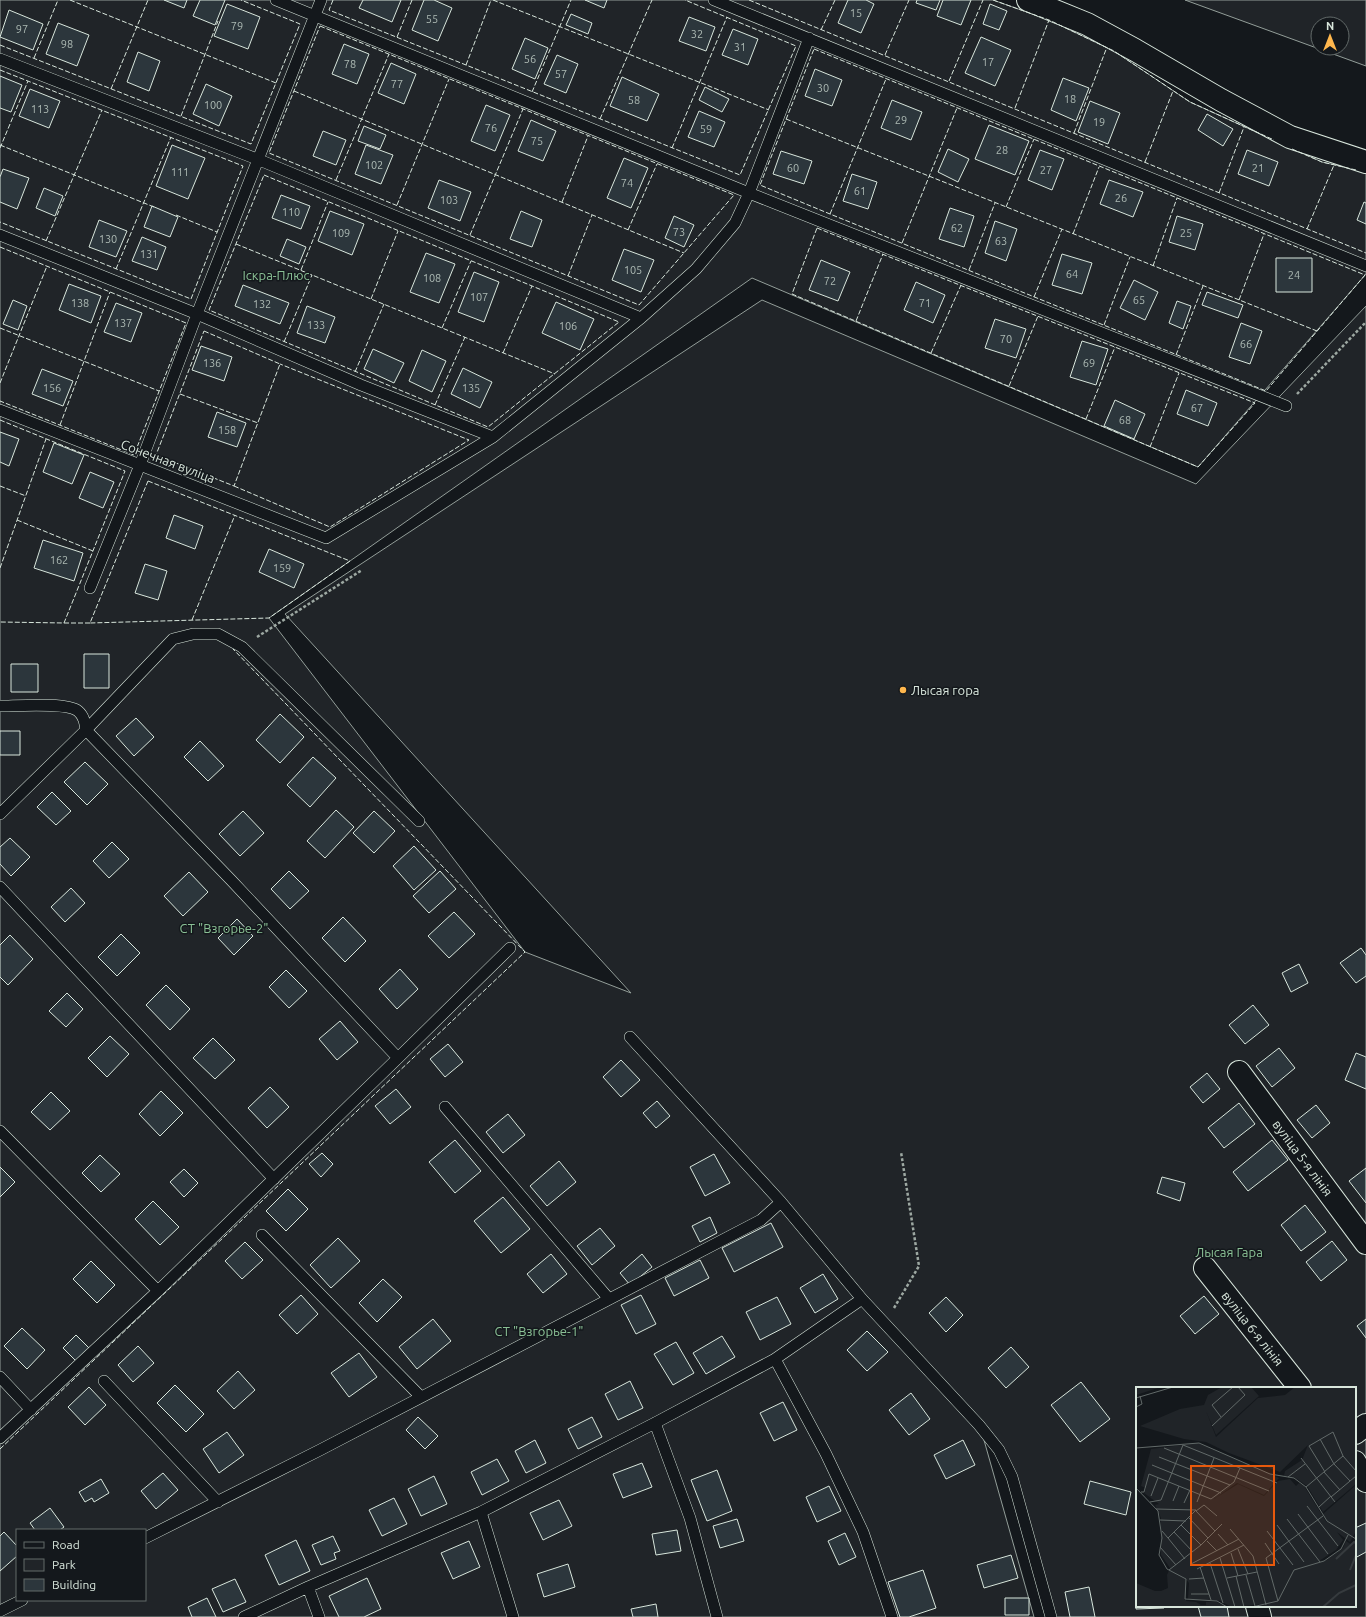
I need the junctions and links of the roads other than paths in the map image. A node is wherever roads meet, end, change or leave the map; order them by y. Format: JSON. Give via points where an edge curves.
{"nodes":[{"id":1,"x":276,"y":0,"type":"edge"},
{"id":2,"x":321,"y":0,"type":"edge"},
{"id":3,"x":714,"y":0,"type":"edge"},
{"id":4,"x":1028,"y":0,"type":"edge"},
{"id":5,"x":315,"y":16,"type":"junction"},
{"id":6,"x":809,"y":38,"type":"junction"},
{"id":7,"x":0,"y":59,"type":"edge"},
{"id":8,"x":257,"y":159,"type":"junction"},
{"id":9,"x":1366,"y":162,"type":"edge"},
{"id":10,"x":748,"y":193,"type":"junction"},
{"id":11,"x":0,"y":235,"type":"edge"},
{"id":12,"x":1366,"y":266,"type":"edge"},
{"id":13,"x":197,"y":314,"type":"junction"},
{"id":14,"x":641,"y":318,"type":"junction"},
{"id":15,"x":1286,"y":406,"type":"road end"},
{"id":16,"x":0,"y":410,"type":"edge"},
{"id":17,"x":493,"y":437,"type":"junction"},
{"id":18,"x":140,"y":465,"type":"junction"},
{"id":19,"x":90,"y":588,"type":"dead end"},
{"id":20,"x":0,"y":706,"type":"edge"},
{"id":21,"x":86,"y":730,"type":"junction"},
{"id":22,"x":0,"y":814,"type":"edge"},
{"id":23,"x":419,"y":821,"type":"dead end"},
{"id":24,"x":0,"y":887,"type":"edge"},
{"id":25,"x":510,"y":948,"type":"dead end"},
{"id":26,"x":630,"y":1037,"type":"dead end"},
{"id":27,"x":398,"y":1058,"type":"junction"},
{"id":28,"x":1239,"y":1072,"type":"dead end"},
{"id":29,"x":445,"y":1107,"type":"dead end"},
{"id":30,"x":0,"y":1131,"type":"edge"},
{"id":31,"x":274,"y":1179,"type":"junction"},
{"id":32,"x":781,"y":1202,"type":"junction"},
{"id":33,"x":262,"y":1235,"type":"dead end"},
{"id":34,"x":1366,"y":1243,"type":"edge"},
{"id":35,"x":1205,"y":1268,"type":"dead end"},
{"id":36,"x":158,"y":1291,"type":"junction"},
{"id":37,"x":608,"y":1299,"type":"junction"},
{"id":38,"x":862,"y":1299,"type":"junction"},
{"id":39,"x":775,"y":1358,"type":"junction"},
{"id":40,"x":0,"y":1377,"type":"edge"},
{"id":41,"x":104,"y":1381,"type":"dead end"},
{"id":42,"x":1299,"y":1387,"type":"edge"},
{"id":43,"x":421,"y":1397,"type":"junction"},
{"id":44,"x":31,"y":1410,"type":"junction"},
{"id":45,"x":655,"y":1423,"type":"junction"},
{"id":46,"x":1366,"y":1425,"type":"edge"},
{"id":47,"x":1356,"y":1432,"type":"edge"},
{"id":48,"x":0,"y":1438,"type":"edge"},
{"id":49,"x":1356,"y":1464,"type":"edge"},
{"id":50,"x":1366,"y":1481,"type":"edge"},
{"id":51,"x":218,"y":1502,"type":"junction"},
{"id":52,"x":481,"y":1512,"type":"junction"},
{"id":53,"x":146,"y":1538,"type":"edge"},
{"id":54,"x":308,"y":1587,"type":"junction"},
{"id":55,"x":20,"y":1601,"type":"edge"},
{"id":56,"x":1257,"y":1607,"type":"edge"},
{"id":57,"x":0,"y":1611,"type":"edge"},
{"id":58,"x":244,"y":1617,"type":"edge"},
{"id":59,"x":319,"y":1617,"type":"edge"},
{"id":60,"x":513,"y":1617,"type":"edge"},
{"id":61,"x":717,"y":1617,"type":"edge"},
{"id":62,"x":892,"y":1617,"type":"edge"},
{"id":63,"x":1051,"y":1617,"type":"edge"},
{"id":64,"x":1260,"y":1617,"type":"edge"}],
"edges":[{"from":1,"to":5,"type":"lane"},
{"from":2,"to":5,"type":"lane"},
{"from":3,"to":6,"type":"lane"},
{"from":4,"to":9,"type":"street","via":[[1087,24],[1290,137]]},
{"from":5,"to":8,"type":"lane"},
{"from":5,"to":10,"type":"lane"},
{"from":6,"to":10,"type":"lane"},
{"from":6,"to":12,"type":"lane"},
{"from":7,"to":8,"type":"lane"},
{"from":8,"to":13,"type":"lane"},
{"from":8,"to":14,"type":"lane"},
{"from":10,"to":14,"type":"lane","via":[[735,223],[696,269]]},
{"from":10,"to":15,"type":"lane"},
{"from":11,"to":13,"type":"lane"},
{"from":13,"to":17,"type":"lane","via":[[360,385]]},
{"from":13,"to":18,"type":"lane"},
{"from":14,"to":17,"type":"lane"},
{"from":16,"to":18,"type":"lane","name":"Сонечная вуліца"},
{"from":17,"to":18,"type":"lane","name":"Сонечная вуліца","via":[[326,538]]},
{"from":18,"to":19,"type":"lane"},
{"from":20,"to":21,"type":"lane","via":[[67,706],[78,711],[85,719]]},
{"from":21,"to":22,"type":"lane"},
{"from":21,"to":23,"type":"lane","via":[[173,639],[193,634],[218,634],[242,647]]},
{"from":21,"to":27,"type":"lane"},
{"from":24,"to":31,"type":"lane"},
{"from":25,"to":27,"type":"lane"},
{"from":26,"to":32,"type":"lane"},
{"from":27,"to":31,"type":"lane"},
{"from":28,"to":34,"type":"street","name":"вуліца 5-я лінія"},
{"from":29,"to":37,"type":"lane"},
{"from":30,"to":36,"type":"lane"},
{"from":31,"to":36,"type":"lane"},
{"from":32,"to":37,"type":"lane","via":[[761,1220]]},
{"from":32,"to":38,"type":"lane"},
{"from":33,"to":43,"type":"lane"},
{"from":35,"to":42,"type":"street","name":"вуліца 6-я лінія"},
{"from":36,"to":44,"type":"lane"},
{"from":37,"to":43,"type":"lane"},
{"from":38,"to":39,"type":"lane"},
{"from":38,"to":63,"type":"lane","via":[[980,1425],[999,1450],[1012,1477]]},
{"from":39,"to":45,"type":"lane"},
{"from":39,"to":62,"type":"lane","via":[[826,1454],[863,1532]]},
{"from":40,"to":44,"type":"lane"},
{"from":41,"to":51,"type":"lane"},
{"from":43,"to":51,"type":"lane"},
{"from":44,"to":48,"type":"lane"},
{"from":45,"to":52,"type":"lane"},
{"from":45,"to":61,"type":"lane","via":[[690,1518]]},
{"from":46,"to":47,"type":"street"},
{"from":49,"to":50,"type":"street"},
{"from":51,"to":53,"type":"lane"},
{"from":52,"to":54,"type":"lane"},
{"from":52,"to":60,"type":"lane"},
{"from":54,"to":58,"type":"lane"},
{"from":54,"to":59,"type":"lane"},
{"from":55,"to":57,"type":"lane"},
{"from":56,"to":64,"type":"street"}]}
